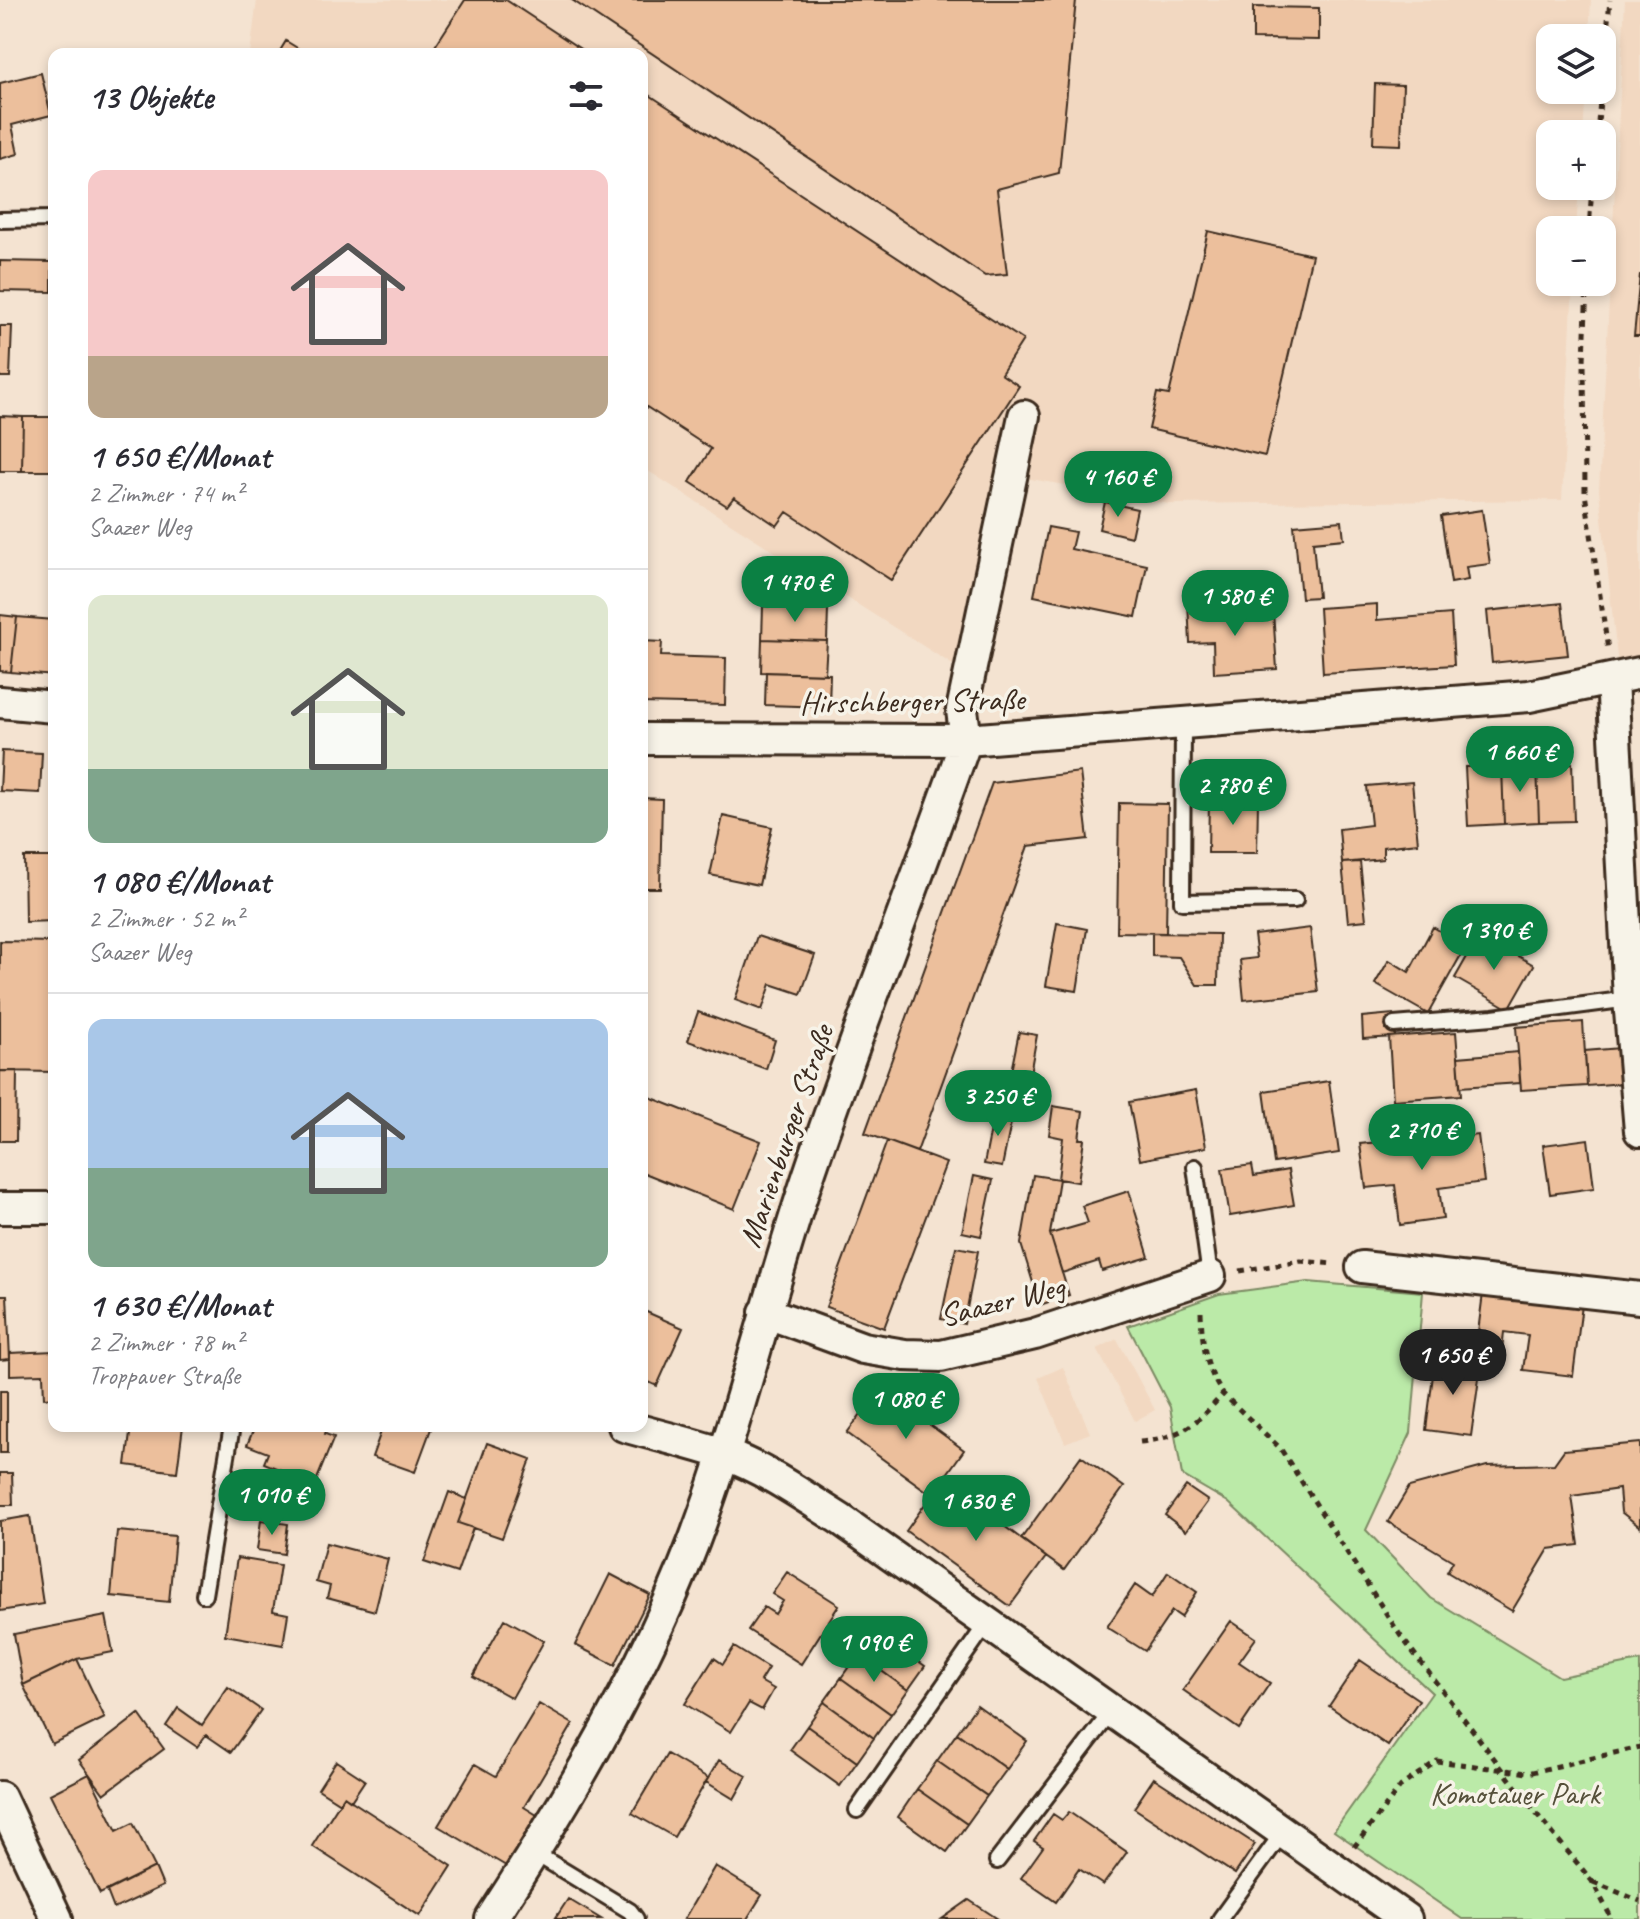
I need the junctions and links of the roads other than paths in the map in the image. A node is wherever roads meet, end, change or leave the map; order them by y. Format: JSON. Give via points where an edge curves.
{"nodes":[{"id":1,"x":48,"y":219,"type":"edge"},
{"id":2,"x":0,"y":220,"type":"edge"},
{"id":3,"x":1024,"y":416,"type":"dead end"},
{"id":4,"x":1626,"y":676,"type":"edge"},
{"id":5,"x":0,"y":702,"type":"edge"},
{"id":6,"x":48,"y":706,"type":"edge"},
{"id":7,"x":1183,"y":723,"type":"junction"},
{"id":8,"x":648,"y":739,"type":"edge"},
{"id":9,"x":966,"y":740,"type":"junction"},
{"id":10,"x":1295,"y":900,"type":"dead end"},
{"id":11,"x":1629,"y":999,"type":"junction"},
{"id":12,"x":1394,"y":1025,"type":"dead end"},
{"id":13,"x":1640,"y":1131,"type":"edge"},
{"id":14,"x":1195,"y":1167,"type":"dead end"},
{"id":15,"x":0,"y":1208,"type":"edge"},
{"id":16,"x":48,"y":1208,"type":"edge"},
{"id":17,"x":1362,"y":1267,"type":"road end"},
{"id":18,"x":1205,"y":1278,"type":"joint"},
{"id":19,"x":1640,"y":1298,"type":"edge"},
{"id":20,"x":765,"y":1312,"type":"junction"},
{"id":21,"x":231,"y":1432,"type":"edge"},
{"id":22,"x":645,"y":1432,"type":"edge"},
{"id":23,"x":725,"y":1455,"type":"junction"},
{"id":24,"x":204,"y":1595,"type":"dead end"},
{"id":25,"x":987,"y":1623,"type":"junction"},
{"id":26,"x":1112,"y":1711,"type":"junction"},
{"id":27,"x":0,"y":1797,"type":"edge"},
{"id":28,"x":857,"y":1810,"type":"dead end"},
{"id":29,"x":1283,"y":1832,"type":"junction"},
{"id":30,"x":533,"y":1852,"type":"junction"},
{"id":31,"x":997,"y":1861,"type":"dead end"},
{"id":32,"x":57,"y":1919,"type":"edge"},
{"id":33,"x":491,"y":1919,"type":"edge"},
{"id":34,"x":636,"y":1919,"type":"edge"},
{"id":35,"x":1220,"y":1919,"type":"edge"},
{"id":36,"x":1406,"y":1919,"type":"edge"}],
"edges":[{"from":1,"to":2,"type":"lane"},
{"from":3,"to":9,"type":"street","name":"Marienburger Straße","via":[[962,710]]},
{"from":4,"to":7,"type":"street","name":"Hirschberger Straße","via":[[1529,696]]},
{"from":4,"to":11,"type":"street"},
{"from":5,"to":6,"type":"street"},
{"from":7,"to":9,"type":"street","name":"Hirschberger Straße"},
{"from":7,"to":10,"type":"lane","via":[[1182,902]]},
{"from":8,"to":9,"type":"street","name":"Hirschberger Straße"},
{"from":9,"to":20,"type":"street","name":"Marienburger Straße","via":[[851,1050]]},
{"from":11,"to":12,"type":"lane"},
{"from":11,"to":13,"type":"street"},
{"from":14,"to":18,"type":"lane"},
{"from":15,"to":16,"type":"street"},
{"from":17,"to":19,"type":"street"},
{"from":18,"to":20,"type":"street","name":"Saazer Weg","via":[[1035,1334],[941,1356],[863,1348]]},
{"from":20,"to":23,"type":"street","name":"Marienburger Straße"},
{"from":21,"to":24,"type":"lane"},
{"from":22,"to":23,"type":"street"},
{"from":23,"to":25,"type":"street","via":[[757,1468],[840,1519]]},
{"from":23,"to":30,"type":"street","name":"Marienburger Straße","via":[[653,1634]]},
{"from":25,"to":26,"type":"street"},
{"from":25,"to":28,"type":"lane"},
{"from":26,"to":29,"type":"street"},
{"from":26,"to":31,"type":"lane"},
{"from":27,"to":32,"type":"street"},
{"from":29,"to":35,"type":"lane"},
{"from":29,"to":36,"type":"street"},
{"from":30,"to":33,"type":"street","name":"Marienburger Straße"},
{"from":30,"to":34,"type":"lane"}]}
